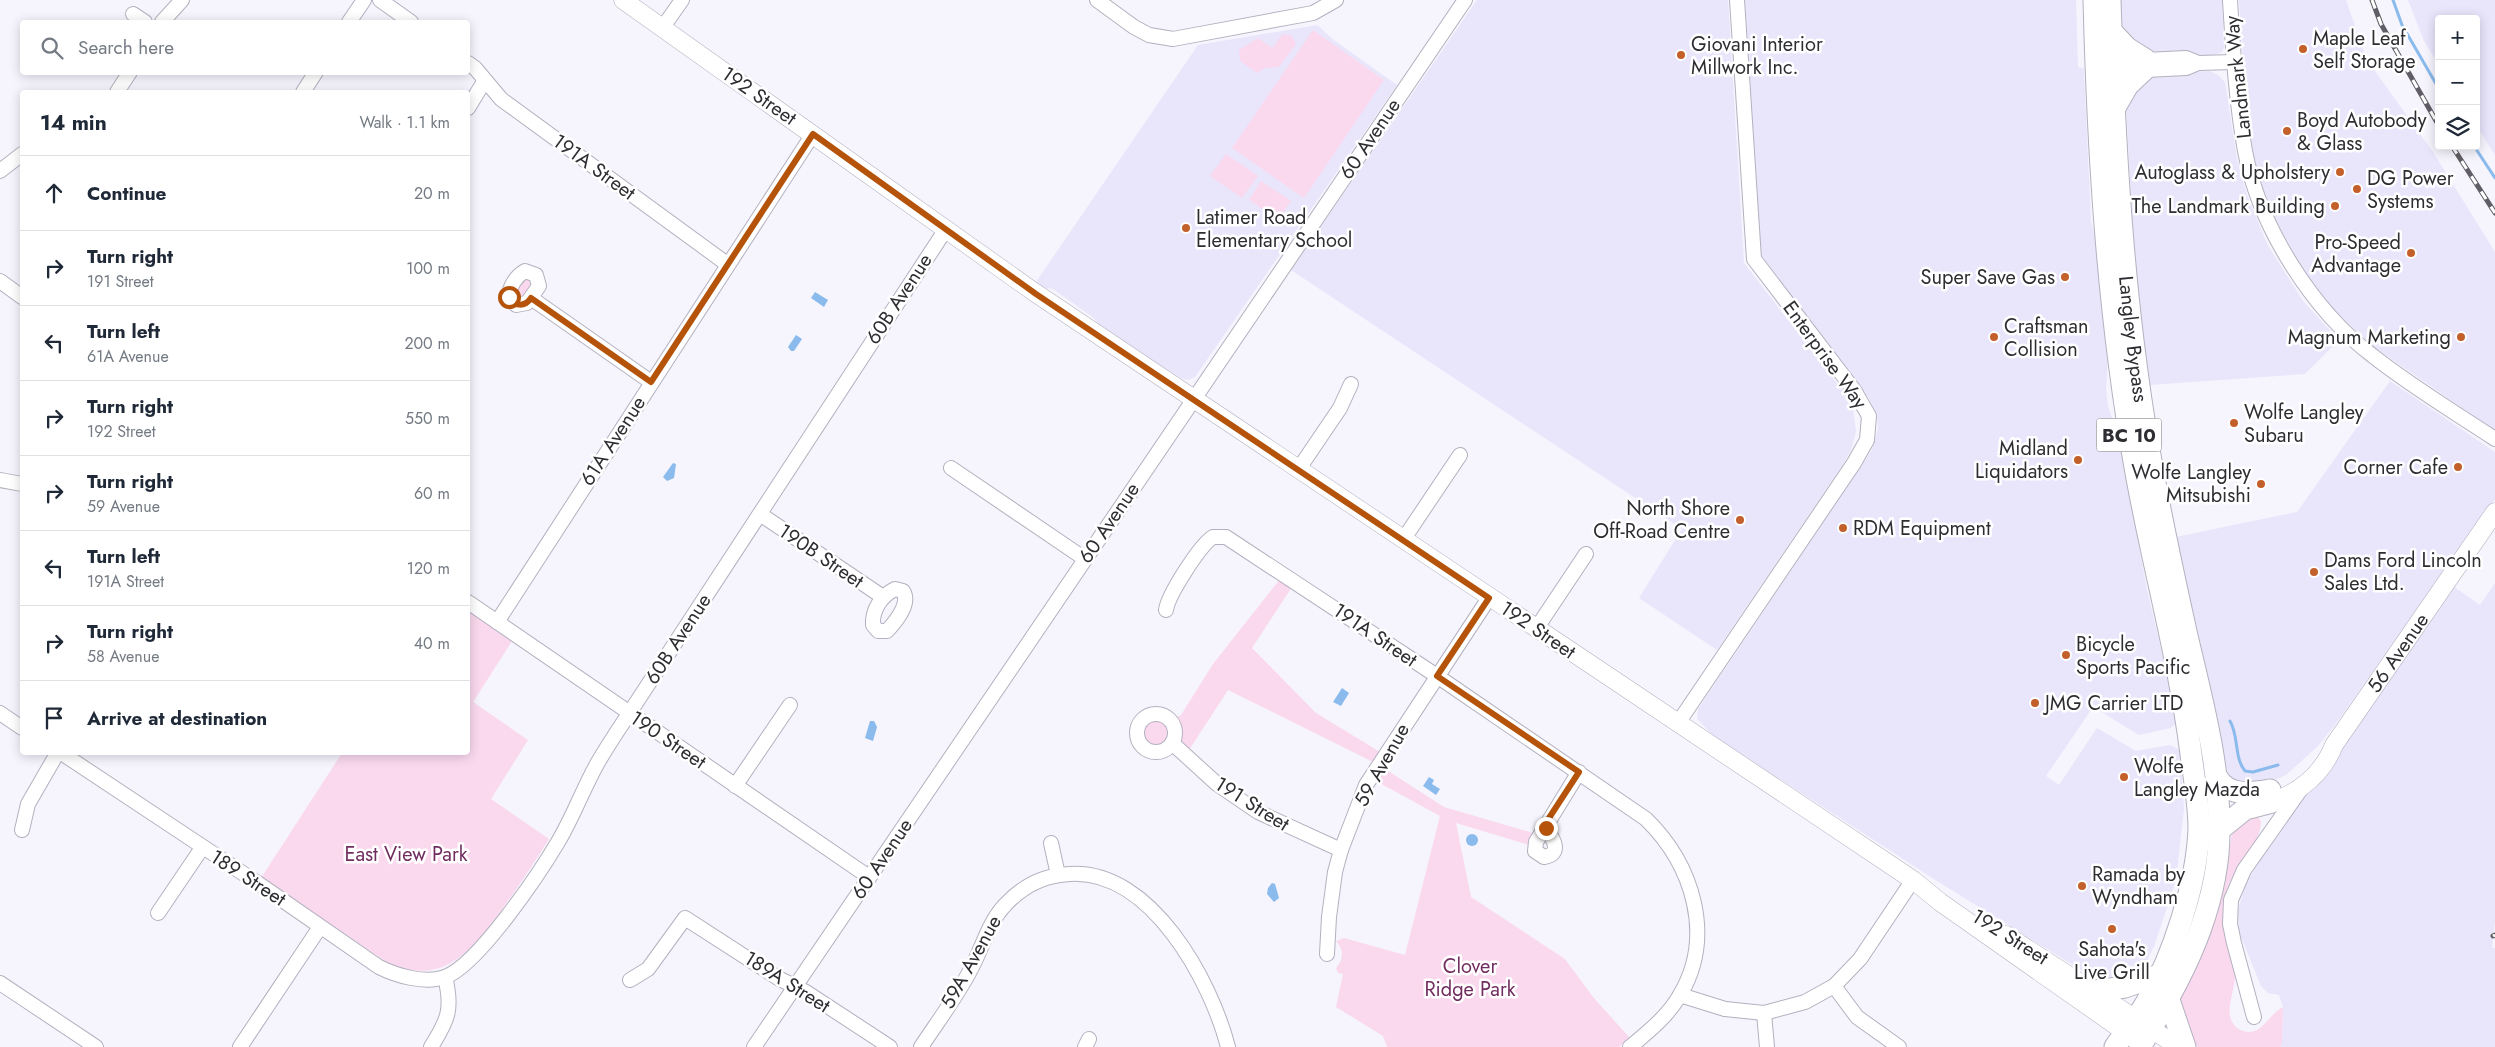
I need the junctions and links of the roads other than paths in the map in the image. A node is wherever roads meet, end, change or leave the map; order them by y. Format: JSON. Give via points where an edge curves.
{"nodes":[{"id":1,"x":182,"y":0,"type":"edge"},
{"id":2,"x":364,"y":0,"type":"edge"},
{"id":3,"x":380,"y":0,"type":"edge"},
{"id":4,"x":624,"y":0,"type":"edge"},
{"id":5,"x":682,"y":0,"type":"edge"},
{"id":6,"x":1097,"y":0,"type":"edge"},
{"id":7,"x":1336,"y":0,"type":"edge"},
{"id":8,"x":1464,"y":0,"type":"edge"},
{"id":9,"x":1736,"y":0,"type":"edge"},
{"id":10,"x":2094,"y":0,"type":"edge"},
{"id":11,"x":2110,"y":0,"type":"edge"},
{"id":12,"x":2230,"y":0,"type":"edge"},
{"id":13,"x":133,"y":14,"type":"dead end"},
{"id":14,"x":142,"y":20,"type":"edge"},
{"id":15,"x":164,"y":20,"type":"edge"},
{"id":16,"x":350,"y":20,"type":"edge"},
{"id":17,"x":409,"y":20,"type":"edge"},
{"id":18,"x":663,"y":27,"type":"junction"},
{"id":19,"x":2111,"y":31,"type":"junction"},
{"id":20,"x":2234,"y":62,"type":"junction"},
{"id":21,"x":470,"y":65,"type":"edge"},
{"id":22,"x":2145,"y":65,"type":"junction"},
{"id":23,"x":2103,"y":67,"type":"junction"},
{"id":24,"x":128,"y":75,"type":"edge"},
{"id":25,"x":314,"y":75,"type":"edge"},
{"id":26,"x":485,"y":80,"type":"junction"},
{"id":27,"x":118,"y":90,"type":"edge"},
{"id":28,"x":304,"y":90,"type":"edge"},
{"id":29,"x":470,"y":105,"type":"edge"},
{"id":30,"x":2113,"y":112,"type":"junction"},
{"id":31,"x":813,"y":134,"type":"junction"},
{"id":32,"x":20,"y":156,"type":"edge"},
{"id":33,"x":0,"y":171,"type":"edge"},
{"id":34,"x":946,"y":229,"type":"junction"},
{"id":35,"x":727,"y":264,"type":"junction"},
{"id":36,"x":0,"y":282,"type":"edge"},
{"id":37,"x":20,"y":296,"type":"edge"},
{"id":38,"x":531,"y":298,"type":"dead end"},
{"id":39,"x":651,"y":382,"type":"junction"},
{"id":40,"x":1351,"y":384,"type":"dead end"},
{"id":41,"x":1192,"y":399,"type":"junction"},
{"id":42,"x":2495,"y":439,"type":"edge"},
{"id":43,"x":1460,"y":454,"type":"dead end"},
{"id":44,"x":951,"y":468,"type":"dead end"},
{"id":45,"x":1298,"y":470,"type":"junction"},
{"id":46,"x":0,"y":480,"type":"edge"},
{"id":47,"x":20,"y":484,"type":"edge"},
{"id":48,"x":2495,"y":512,"type":"edge"},
{"id":49,"x":760,"y":514,"type":"junction"},
{"id":50,"x":1403,"y":540,"type":"junction"},
{"id":51,"x":1586,"y":554,"type":"dead end"},
{"id":52,"x":1084,"y":559,"type":"junction"},
{"id":53,"x":883,"y":597,"type":"dead end"},
{"id":54,"x":1489,"y":598,"type":"junction"},
{"id":55,"x":470,"y":603,"type":"edge"},
{"id":56,"x":1166,"y":610,"type":"dead end"},
{"id":57,"x":497,"y":622,"type":"junction"},
{"id":58,"x":1536,"y":629,"type":"junction"},
{"id":59,"x":1437,"y":676,"type":"junction"},
{"id":60,"x":790,"y":705,"type":"dead end"},
{"id":61,"x":0,"y":713,"type":"edge"},
{"id":62,"x":629,"y":714,"type":"junction"},
{"id":63,"x":1678,"y":724,"type":"junction"},
{"id":64,"x":20,"y":727,"type":"edge"},
{"id":65,"x":1172,"y":744,"type":"dead end"},
{"id":66,"x":2334,"y":744,"type":"junction"},
{"id":67,"x":57,"y":755,"type":"edge"},
{"id":68,"x":63,"y":755,"type":"edge"},
{"id":69,"x":1579,"y":772,"type":"junction"},
{"id":70,"x":2216,"y":777,"type":"junction"},
{"id":71,"x":2304,"y":784,"type":"junction"},
{"id":72,"x":735,"y":786,"type":"junction"},
{"id":73,"x":2271,"y":796,"type":"junction"},
{"id":74,"x":1546,"y":828,"type":"dead end"},
{"id":75,"x":22,"y":830,"type":"dead end"},
{"id":76,"x":2219,"y":830,"type":"junction"},
{"id":77,"x":2266,"y":838,"type":"junction"},
{"id":78,"x":1051,"y":843,"type":"dead end"},
{"id":79,"x":202,"y":848,"type":"junction"},
{"id":80,"x":1341,"y":850,"type":"junction"},
{"id":81,"x":1058,"y":875,"type":"junction"},
{"id":82,"x":869,"y":877,"type":"junction"},
{"id":83,"x":1913,"y":880,"type":"junction"},
{"id":84,"x":158,"y":913,"type":"dead end"},
{"id":85,"x":320,"y":927,"type":"junction"},
{"id":86,"x":1327,"y":954,"type":"dead end"},
{"id":87,"x":2159,"y":975,"type":"junction"},
{"id":88,"x":444,"y":977,"type":"junction"},
{"id":89,"x":630,"y":980,"type":"dead end"},
{"id":90,"x":0,"y":982,"type":"edge"},
{"id":91,"x":795,"y":986,"type":"junction"},
{"id":92,"x":1834,"y":986,"type":"junction"},
{"id":93,"x":2095,"y":991,"type":"junction"},
{"id":94,"x":1680,"y":995,"type":"junction"},
{"id":95,"x":2169,"y":1000,"type":"junction"},
{"id":96,"x":1764,"y":1013,"type":"junction"},
{"id":97,"x":2254,"y":1017,"type":"dead end"},
{"id":98,"x":2137,"y":1038,"type":"edge"},
{"id":99,"x":96,"y":1047,"type":"edge"},
{"id":100,"x":240,"y":1047,"type":"edge"},
{"id":101,"x":431,"y":1047,"type":"edge"},
{"id":102,"x":754,"y":1047,"type":"edge"},
{"id":103,"x":890,"y":1047,"type":"edge"},
{"id":104,"x":921,"y":1047,"type":"edge"},
{"id":105,"x":1228,"y":1047,"type":"edge"},
{"id":106,"x":1630,"y":1047,"type":"edge"},
{"id":107,"x":1767,"y":1047,"type":"edge"},
{"id":108,"x":1899,"y":1047,"type":"edge"},
{"id":109,"x":2179,"y":1047,"type":"edge"},
{"id":110,"x":2185,"y":1047,"type":"edge"}],
"edges":[{"from":1,"to":15,"type":"street"},
{"from":2,"to":16,"type":"street"},
{"from":3,"to":17,"type":"street"},
{"from":4,"to":18,"type":"main road","name":"192 Street"},
{"from":5,"to":18,"type":"street"},
{"from":6,"to":7,"type":"street","via":[[1149,35],[1173,39],[1313,12]]},
{"from":8,"to":41,"type":"street","name":"60 Avenue"},
{"from":9,"to":63,"type":"street","name":"Enterprise Way","via":[[1754,259],[1854,390],[1869,416],[1867,440],[1854,463]]},
{"from":10,"to":23,"type":"highway","name":"Langley Bypass","number":"BC 10"},
{"from":11,"to":19,"type":"highway","name":"Langley Bypass","number":"BC 10"},
{"from":12,"to":20,"type":"street","name":"Landmark Way"},
{"from":13,"to":14,"type":"street"},
{"from":18,"to":31,"type":"main road","name":"192 Street"},
{"from":19,"to":22,"type":"highway"},
{"from":19,"to":23,"type":"highway","name":"Langley Bypass","number":"BC 10"},
{"from":20,"to":22,"type":"street","via":[[2198,63],[2186,68]]},
{"from":20,"to":42,"type":"street","name":"Landmark Way","via":[[2247,158],[2270,225],[2298,274],[2339,326],[2372,356]]},
{"from":21,"to":26,"type":"street","name":"191A Street"},
{"from":22,"to":23,"type":"street"},
{"from":22,"to":30,"type":"highway","via":[[2128,85]]},
{"from":23,"to":30,"type":"highway","name":"Langley Bypass","number":"BC 10"},
{"from":23,"to":87,"type":"highway","name":"Langley Bypass","number":"BC 10","via":[[2100,180],[2116,342],[2136,474],[2182,692],[2199,827],[2188,902]]},
{"from":24,"to":27,"type":"street"},
{"from":25,"to":28,"type":"street"},
{"from":26,"to":29,"type":"street"},
{"from":26,"to":35,"type":"street","name":"191A Street","via":[[501,99]]},
{"from":30,"to":70,"type":"highway","name":"Langley Bypass","number":"BC 10","via":[[2125,270],[2142,406],[2168,551],[2210,731]]},
{"from":31,"to":34,"type":"main road","name":"192 Street"},
{"from":31,"to":35,"type":"street","name":"61A Avenue"},
{"from":32,"to":33,"type":"street"},
{"from":34,"to":41,"type":"main road","name":"192 Street"},
{"from":34,"to":49,"type":"street","name":"60B Avenue"},
{"from":35,"to":39,"type":"street","name":"61A Avenue"},
{"from":36,"to":37,"type":"street"},
{"from":38,"to":39,"type":"street"},
{"from":39,"to":57,"type":"street","name":"61A Avenue"},
{"from":40,"to":45,"type":"street","via":[[1340,408]]},
{"from":41,"to":45,"type":"main road","name":"192 Street"},
{"from":41,"to":52,"type":"street","name":"60 Avenue"},
{"from":43,"to":50,"type":"street"},
{"from":44,"to":52,"type":"street"},
{"from":45,"to":50,"type":"main road","name":"192 Street"},
{"from":46,"to":47,"type":"street"},
{"from":48,"to":66,"type":"main road","name":"56 Avenue"},
{"from":49,"to":53,"type":"street","name":"190B Street"},
{"from":49,"to":62,"type":"street","name":"60B Avenue"},
{"from":50,"to":54,"type":"main road","name":"192 Street"},
{"from":51,"to":58,"type":"street"},
{"from":52,"to":82,"type":"street","name":"60 Avenue"},
{"from":54,"to":58,"type":"main road","name":"192 Street"},
{"from":54,"to":59,"type":"street","name":"59 Avenue"},
{"from":55,"to":57,"type":"street","name":"190 Street"},
{"from":56,"to":59,"type":"street","name":"191A Street","via":[[1170,598],[1205,544],[1213,537],[1226,538]]},
{"from":57,"to":62,"type":"street","name":"190 Street"},
{"from":58,"to":63,"type":"main road","name":"192 Street"},
{"from":59,"to":69,"type":"street","name":"191A Street"},
{"from":59,"to":80,"type":"street","name":"59 Avenue","via":[[1366,785]]},
{"from":60,"to":72,"type":"street"},
{"from":61,"to":64,"type":"street"},
{"from":62,"to":72,"type":"street","name":"190 Street"},
{"from":62,"to":88,"type":"street","name":"60B Avenue","via":[[598,763],[558,842],[505,919],[475,956]]},
{"from":63,"to":83,"type":"main road","name":"192 Street"},
{"from":65,"to":80,"type":"street","name":"191 Street","via":[[1217,784],[1258,812]]},
{"from":66,"to":71,"type":"main road","name":"56 Avenue","via":[[2328,759]]},
{"from":66,"to":73,"type":"main road","name":"56 Avenue"},
{"from":67,"to":75,"type":"street","via":[[28,804]]},
{"from":68,"to":79,"type":"street","name":"189 Street"},
{"from":69,"to":74,"type":"street"},
{"from":69,"to":94,"type":"street","name":"191A Street","via":[[1646,819],[1668,843],[1686,874],[1698,931],[1691,968]]},
{"from":70,"to":73,"type":"highway","via":[[2224,789]]},
{"from":70,"to":76,"type":"highway","name":"Langley Bypass","number":"BC 10"},
{"from":71,"to":73,"type":"main road","name":"56 Avenue"},
{"from":71,"to":77,"type":"street","name":"56 Avenue"},
{"from":72,"to":82,"type":"street","name":"190 Street"},
{"from":73,"to":76,"type":"highway","via":[[2245,808]]},
{"from":73,"to":77,"type":"street","name":"56 Avenue","via":[[2272,822]]},
{"from":76,"to":95,"type":"highway","name":"Langley Bypass","number":"BC 10","via":[[2214,882],[2204,923]]},
{"from":77,"to":97,"type":"street","name":"56 Avenue","via":[[2238,881],[2230,913],[2234,943]]},
{"from":78,"to":81,"type":"street"},
{"from":79,"to":84,"type":"street"},
{"from":79,"to":85,"type":"street","name":"189 Street"},
{"from":80,"to":86,"type":"street","name":"59 Avenue","via":[[1332,892]]},
{"from":81,"to":104,"type":"street","name":"59A Avenue","via":[[1035,882],[1004,905],[965,981]]},
{"from":81,"to":105,"type":"street","name":"59A Avenue","via":[[1090,874],[1105,879],[1125,889],[1154,913],[1186,952],[1204,984],[1217,1011]]},
{"from":82,"to":91,"type":"street","name":"60 Avenue"},
{"from":83,"to":92,"type":"street","via":[[1860,959]]},
{"from":83,"to":93,"type":"main road","name":"192 Street","via":[[1944,895]]},
{"from":83,"to":98,"type":"main road","name":"192 Street"},
{"from":85,"to":88,"type":"street","name":"189 Street","via":[[392,973],[426,979]]},
{"from":85,"to":100,"type":"street"},
{"from":87,"to":93,"type":"highway","via":[[2125,987]]},
{"from":87,"to":98,"type":"highway","name":"Langley Bypass","number":"BC 10"},
{"from":88,"to":101,"type":"street","via":[[450,1003],[448,1017]]},
{"from":89,"to":91,"type":"street","name":"189A Street","via":[[648,969],[684,918]]},
{"from":90,"to":99,"type":"street"},
{"from":91,"to":102,"type":"street","name":"60 Avenue"},
{"from":91,"to":103,"type":"street","name":"189A Street"},
{"from":92,"to":96,"type":"street","via":[[1805,1002]]},
{"from":92,"to":108,"type":"street","via":[[1857,1017]]},
{"from":93,"to":98,"type":"main road","name":"192 Street"},
{"from":94,"to":96,"type":"street","via":[[1724,1009]]},
{"from":94,"to":106,"type":"street","name":"191A Street","via":[[1655,1026]]},
{"from":95,"to":98,"type":"highway","name":"Langley Bypass","number":"BC 10"},
{"from":95,"to":110,"type":"highway"},
{"from":96,"to":107,"type":"street"},
{"from":98,"to":109,"type":"main road","name":"192 Street"}]}
